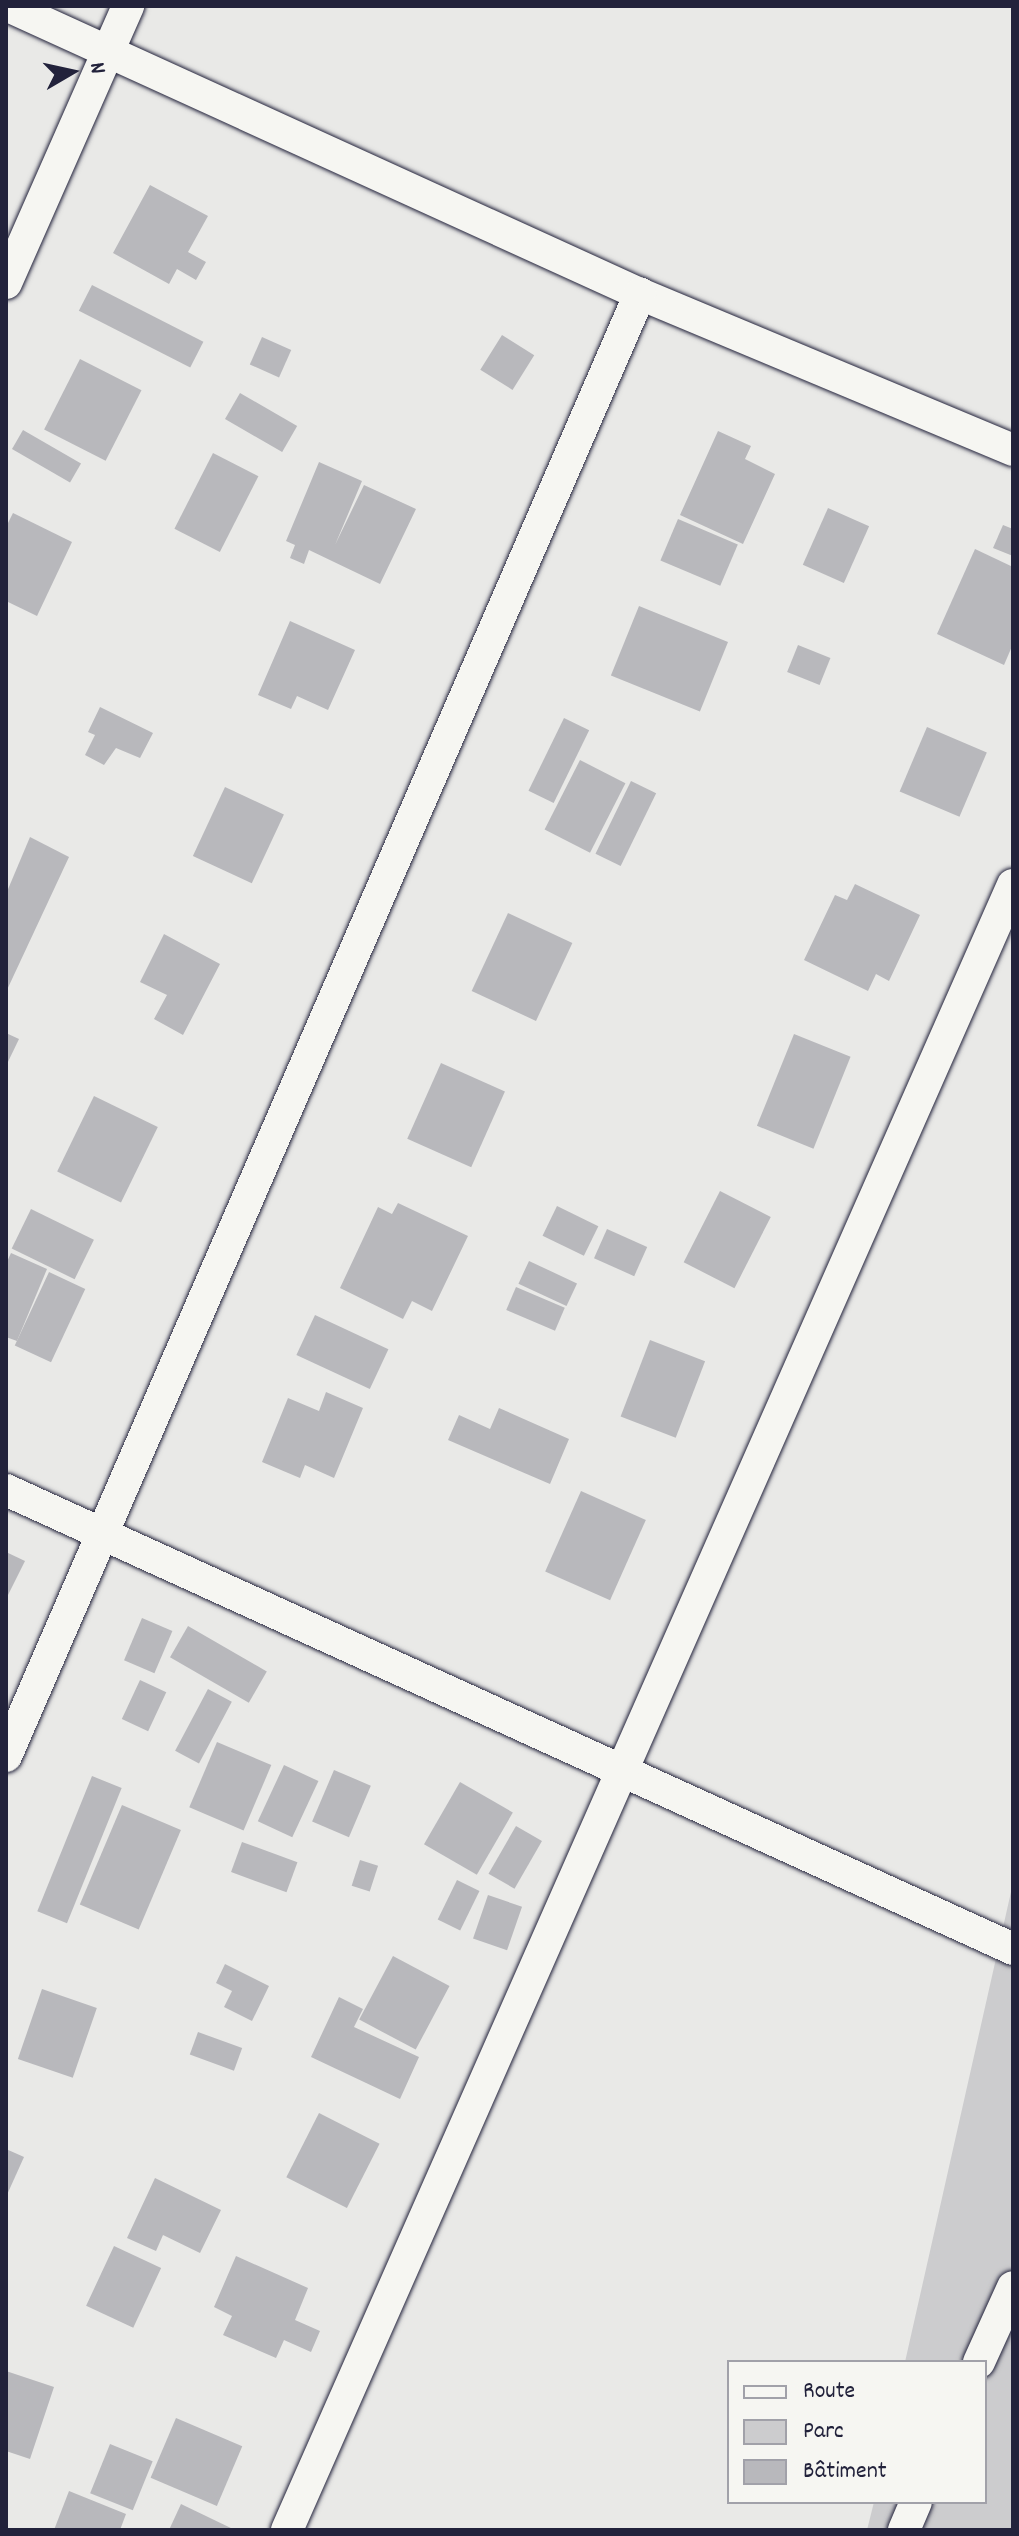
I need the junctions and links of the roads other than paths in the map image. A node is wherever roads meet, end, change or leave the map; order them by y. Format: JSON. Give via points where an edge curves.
{"nodes":[{"id":1,"x":8,"y":6,"type":"edge"},
{"id":2,"x":128,"y":6,"type":"edge"},
{"id":3,"x":108,"y":52,"type":"junction"},
{"id":4,"x":6,"y":283,"type":"edge"},
{"id":5,"x":640,"y":294,"type":"junction"},
{"id":6,"x":1013,"y":450,"type":"edge"},
{"id":7,"x":1013,"y":885,"type":"edge"},
{"id":8,"x":6,"y":1490,"type":"edge"},
{"id":9,"x":102,"y":1534,"type":"junction"},
{"id":10,"x":6,"y":1756,"type":"edge"},
{"id":11,"x":622,"y":1771,"type":"junction"},
{"id":12,"x":1013,"y":1949,"type":"edge"},
{"id":13,"x":1013,"y":2287,"type":"edge"},
{"id":14,"x":980,"y":2360,"type":"edge"},
{"id":15,"x":915,"y":2504,"type":"edge"},
{"id":16,"x":287,"y":2530,"type":"edge"},
{"id":17,"x":904,"y":2530,"type":"edge"}],
"edges":[{"from":1,"to":3,"type":"street"},
{"from":2,"to":3,"type":"street"},
{"from":3,"to":4,"type":"street"},
{"from":3,"to":5,"type":"street"},
{"from":5,"to":6,"type":"street"},
{"from":5,"to":9,"type":"street"},
{"from":7,"to":11,"type":"street"},
{"from":8,"to":9,"type":"street"},
{"from":9,"to":10,"type":"street"},
{"from":9,"to":11,"type":"street"},
{"from":11,"to":12,"type":"street"},
{"from":11,"to":16,"type":"street"},
{"from":13,"to":14,"type":"street"},
{"from":15,"to":17,"type":"street"}]}
